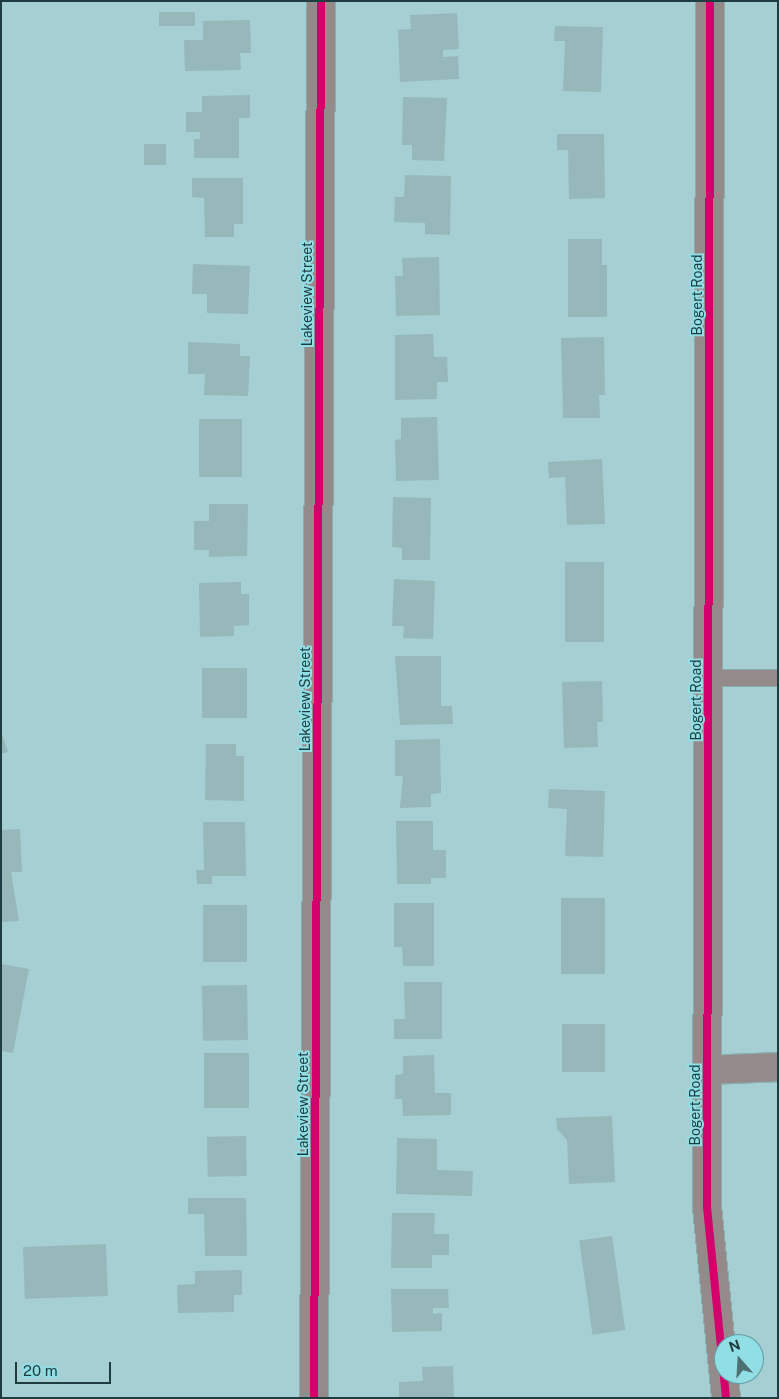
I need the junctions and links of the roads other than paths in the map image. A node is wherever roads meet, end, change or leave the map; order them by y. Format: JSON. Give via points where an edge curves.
{"nodes":[{"id":1,"x":321,"y":1,"type":"edge"},
{"id":2,"x":710,"y":1,"type":"edge"},
{"id":3,"x":708,"y":678,"type":"junction"},
{"id":4,"x":778,"y":678,"type":"edge"},
{"id":5,"x":778,"y":1067,"type":"edge"},
{"id":6,"x":707,"y":1070,"type":"junction"},
{"id":7,"x":314,"y":1398,"type":"edge"},
{"id":8,"x":726,"y":1398,"type":"edge"}],
"edges":[{"from":1,"to":7,"type":"street","name":"Lakeview Street"},
{"from":2,"to":3,"type":"street","name":"Bogert Road"},
{"from":3,"to":4,"type":"lane"},
{"from":3,"to":6,"type":"street","name":"Bogert Road"},
{"from":5,"to":6,"type":"street"},
{"from":6,"to":8,"type":"street","name":"Bogert Road","via":[[707,1207]]}]}
